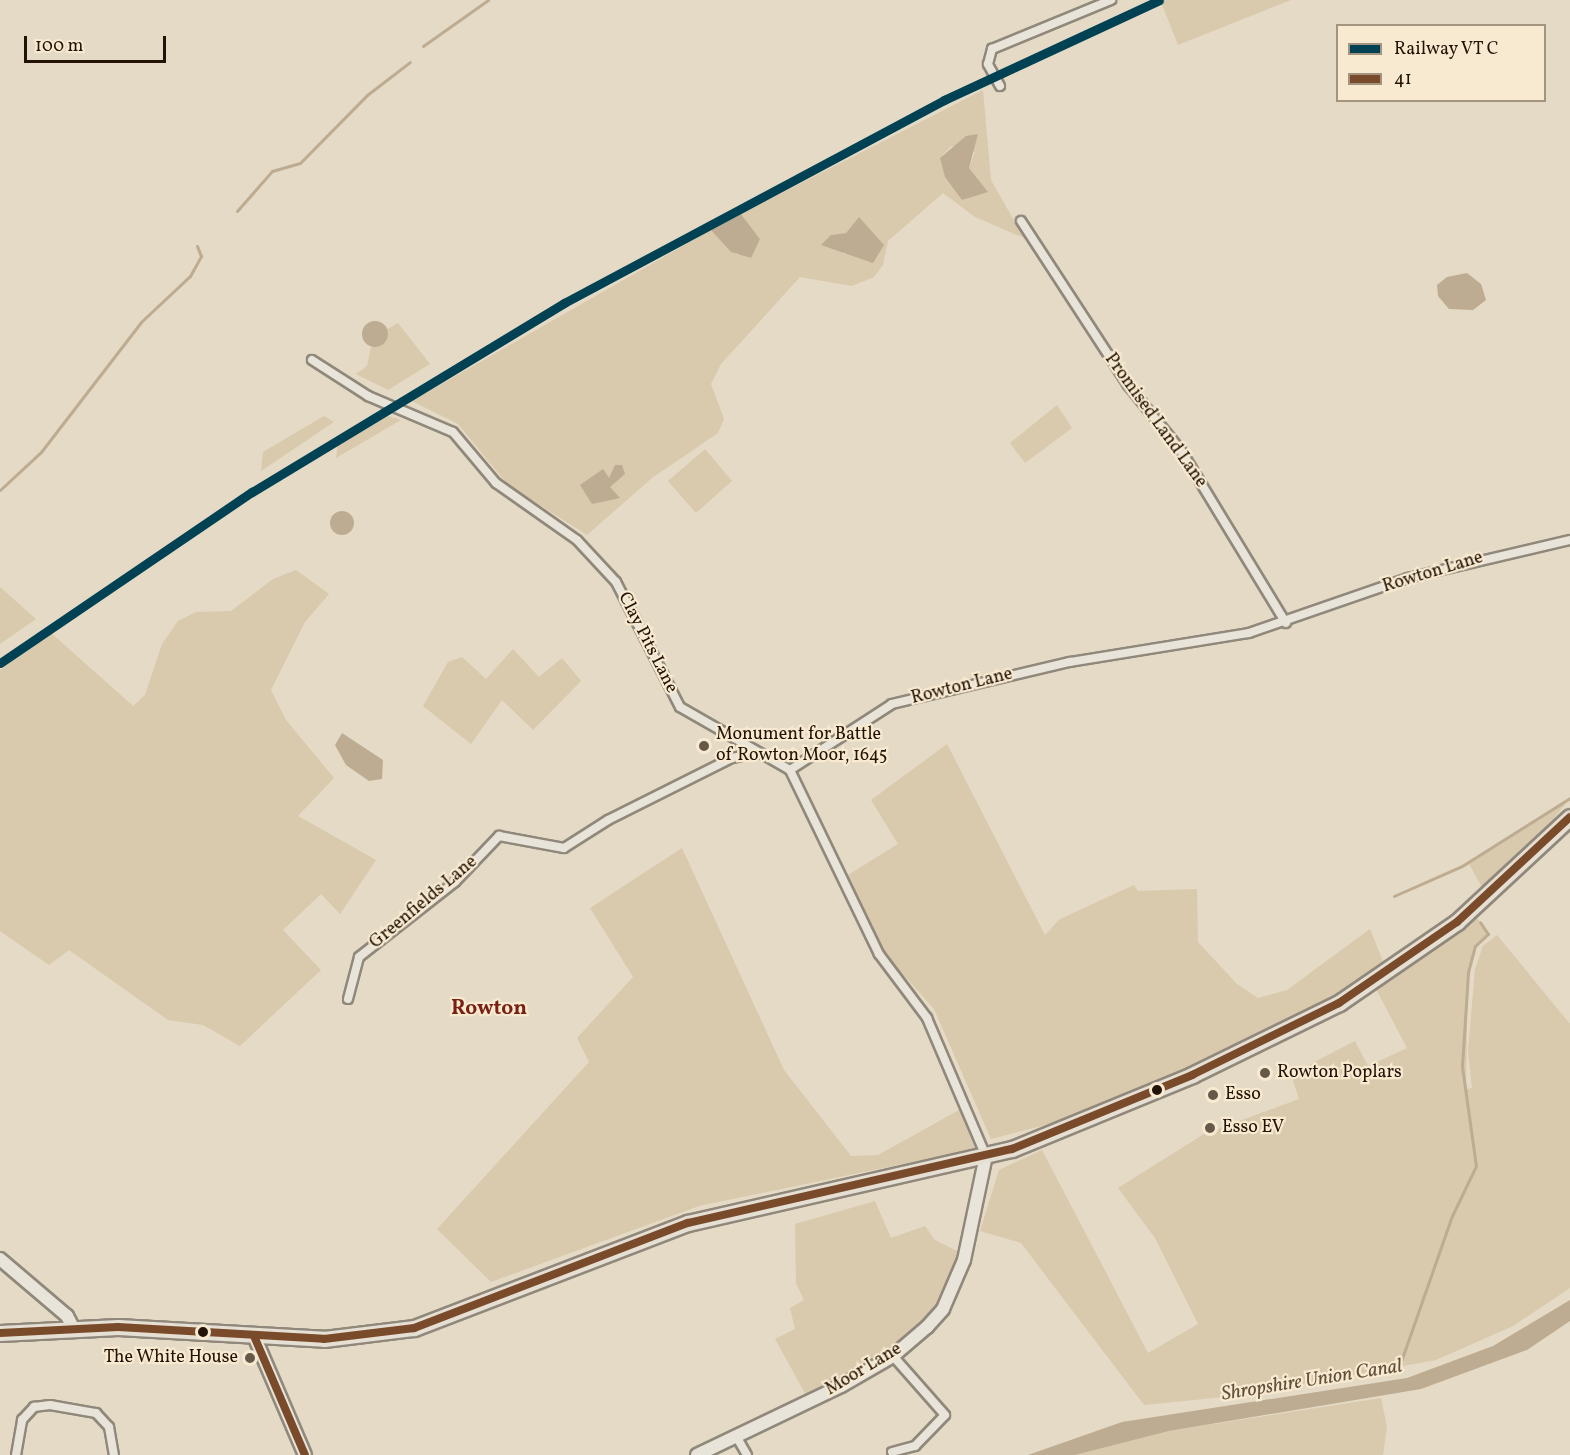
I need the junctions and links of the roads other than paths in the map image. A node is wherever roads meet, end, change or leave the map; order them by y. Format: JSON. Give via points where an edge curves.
{"nodes":[{"id":1,"x":1111,"y":0,"type":"edge"},
{"id":2,"x":999,"y":86,"type":"dead end"},
{"id":3,"x":1021,"y":220,"type":"dead end"},
{"id":4,"x":312,"y":360,"type":"dead end"},
{"id":5,"x":1570,"y":540,"type":"edge"},
{"id":6,"x":1286,"y":623,"type":"junction"},
{"id":7,"x":754,"y":754,"type":"junction"},
{"id":8,"x":790,"y":770,"type":"junction"},
{"id":9,"x":1570,"y":817,"type":"edge"},
{"id":10,"x":348,"y":999,"type":"dead end"},
{"id":11,"x":986,"y":1156,"type":"junction"},
{"id":12,"x":0,"y":1259,"type":"edge"},
{"id":13,"x":74,"y":1329,"type":"junction"},
{"id":14,"x":0,"y":1333,"type":"edge"},
{"id":15,"x":254,"y":1336,"type":"junction"},
{"id":16,"x":893,"y":1356,"type":"junction"},
{"id":17,"x":736,"y":1436,"type":"junction"},
{"id":18,"x":892,"y":1452,"type":"dead end"},
{"id":19,"x":16,"y":1455,"type":"edge"},
{"id":20,"x":114,"y":1455,"type":"edge"},
{"id":21,"x":305,"y":1455,"type":"edge"},
{"id":22,"x":698,"y":1455,"type":"edge"},
{"id":23,"x":747,"y":1455,"type":"edge"}],
"edges":[{"from":1,"to":2,"type":"street","via":[[992,49],[988,64]]},
{"from":3,"to":6,"type":"street","name":"Promised Land Lane","via":[[1128,385],[1182,452]]},
{"from":4,"to":7,"type":"street","name":"Clay Pits Lane","via":[[368,396],[453,432],[496,483],[578,540],[626,599],[680,707]]},
{"from":5,"to":6,"type":"street","name":"Rowton Lane","via":[[1408,578]]},
{"from":6,"to":8,"type":"street","name":"Rowton Lane","via":[[1070,662],[892,704]]},
{"from":7,"to":8,"type":"street","name":"Clay Pits Lane"},
{"from":7,"to":10,"type":"street","name":"Greenfields Lane","via":[[732,758],[608,820],[564,848],[499,836],[455,882],[359,957]]},
{"from":8,"to":11,"type":"street","via":[[879,954],[927,1018]]},
{"from":9,"to":11,"type":"highway","via":[[1457,922],[1339,1003],[1192,1076]]},
{"from":11,"to":15,"type":"highway","via":[[688,1223],[414,1328],[324,1339]]},
{"from":11,"to":16,"type":"street","name":"Moor Lane","via":[[975,1220],[955,1285],[927,1328]]},
{"from":12,"to":13,"type":"street","via":[[67,1316]]},
{"from":13,"to":14,"type":"highway"},
{"from":13,"to":15,"type":"highway"},
{"from":15,"to":21,"type":"street"},
{"from":16,"to":17,"type":"street","name":"Moor Lane"},
{"from":16,"to":18,"type":"street","via":[[945,1415],[915,1446]]},
{"from":17,"to":22,"type":"street","name":"Moor Lane"},
{"from":17,"to":23,"type":"street"},
{"from":19,"to":20,"type":"street","via":[[22,1420],[34,1407],[50,1405],[96,1413],[109,1427]]}]}
